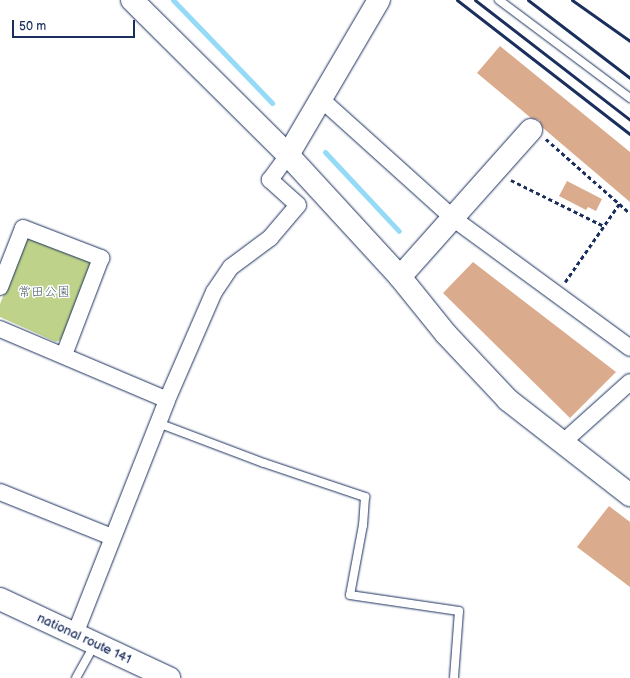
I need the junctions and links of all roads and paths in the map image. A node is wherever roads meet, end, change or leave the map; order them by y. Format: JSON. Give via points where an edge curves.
{"nodes":[{"id":1,"x":132,"y":0,"type":"edge"},
{"id":2,"x":379,"y":0,"type":"edge"},
{"id":3,"x":499,"y":0,"type":"edge"},
{"id":4,"x":630,"y":98,"type":"edge"},
{"id":5,"x":322,"y":100,"type":"junction"},
{"id":6,"x":534,"y":127,"type":"joint"},
{"id":7,"x":288,"y":155,"type":"junction"},
{"id":8,"x":506,"y":178,"type":"dead end"},
{"id":9,"x":619,"y":204,"type":"junction"},
{"id":10,"x":630,"y":213,"type":"edge"},
{"id":11,"x":454,"y":219,"type":"junction"},
{"id":12,"x":604,"y":226,"type":"junction"},
{"id":13,"x":400,"y":277,"type":"junction"},
{"id":14,"x":0,"y":287,"type":"edge"},
{"id":15,"x":556,"y":294,"type":"junction"},
{"id":16,"x":0,"y":329,"type":"edge"},
{"id":17,"x":630,"y":348,"type":"edge"},
{"id":18,"x":64,"y":355,"type":"junction"},
{"id":19,"x":630,"y":382,"type":"edge"},
{"id":20,"x":167,"y":400,"type":"junction"},
{"id":21,"x":158,"y":423,"type":"junction"},
{"id":22,"x":562,"y":443,"type":"junction"},
{"id":23,"x":0,"y":492,"type":"edge"},
{"id":24,"x":630,"y":495,"type":"edge"},
{"id":25,"x":112,"y":537,"type":"junction"},
{"id":26,"x":0,"y":599,"type":"edge"},
{"id":27,"x":75,"y":634,"type":"junction"},
{"id":28,"x":95,"y":643,"type":"junction"},
{"id":29,"x":76,"y":678,"type":"edge"},
{"id":30,"x":169,"y":678,"type":"edge"},
{"id":31,"x":454,"y":678,"type":"edge"}],
"edges":[{"from":1,"to":7,"type":"main road"},
{"from":2,"to":5,"type":"main road"},
{"from":3,"to":4,"type":"lane"},
{"from":5,"to":7,"type":"main road"},
{"from":5,"to":11,"type":"street"},
{"from":6,"to":9,"type":"path"},
{"from":6,"to":11,"type":"main road"},
{"from":7,"to":13,"type":"main road"},
{"from":7,"to":20,"type":"street","via":[[270,180],[298,205],[270,238],[231,267],[214,292]]},
{"from":8,"to":12,"type":"path"},
{"from":9,"to":10,"type":"path"},
{"from":9,"to":12,"type":"path"},
{"from":11,"to":13,"type":"main road"},
{"from":11,"to":15,"type":"street"},
{"from":12,"to":15,"type":"path"},
{"from":13,"to":22,"type":"main road","via":[[446,334],[508,400]]},
{"from":14,"to":18,"type":"street","via":[[23,228],[101,258]]},
{"from":15,"to":17,"type":"street"},
{"from":16,"to":18,"type":"street"},
{"from":18,"to":20,"type":"street"},
{"from":19,"to":22,"type":"street"},
{"from":20,"to":21,"type":"street"},
{"from":21,"to":25,"type":"street"},
{"from":21,"to":31,"type":"lane","via":[[365,497],[363,525],[350,595],[459,611]]},
{"from":22,"to":24,"type":"main road"},
{"from":23,"to":25,"type":"street"},
{"from":25,"to":27,"type":"street"},
{"from":26,"to":27,"type":"main road","name":"national route 141"},
{"from":27,"to":28,"type":"main road","name":"national route 141"},
{"from":28,"to":29,"type":"lane"},
{"from":28,"to":30,"type":"main road","name":"national route 141"}]}
